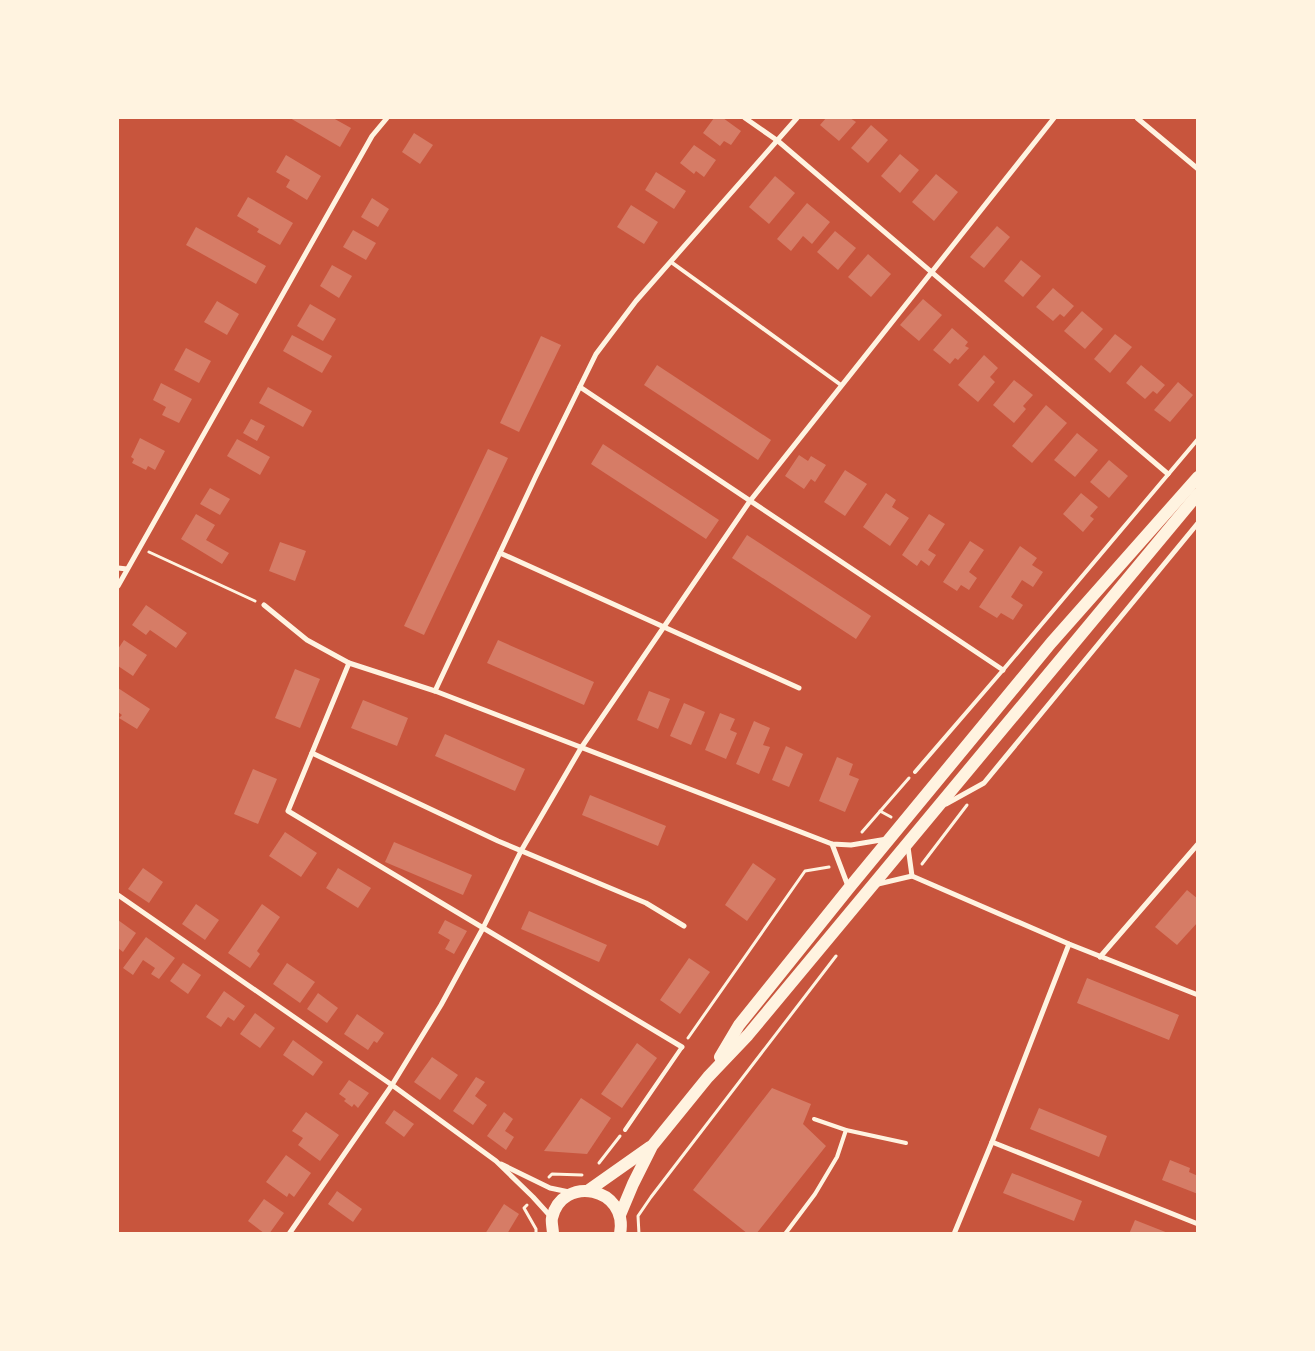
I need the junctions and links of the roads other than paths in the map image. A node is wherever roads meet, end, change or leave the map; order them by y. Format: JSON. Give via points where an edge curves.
{"nodes":[{"id":1,"x":387,"y":118,"type":"edge"},
{"id":2,"x":745,"y":118,"type":"edge"},
{"id":3,"x":797,"y":118,"type":"edge"},
{"id":4,"x":1054,"y":118,"type":"edge"},
{"id":5,"x":1137,"y":118,"type":"edge"},
{"id":6,"x":778,"y":141,"type":"junction"},
{"id":7,"x":1198,"y":169,"type":"edge"},
{"id":8,"x":671,"y":262,"type":"junction"},
{"id":9,"x":930,"y":273,"type":"junction"},
{"id":10,"x":841,"y":386,"type":"junction"},
{"id":11,"x":580,"y":387,"type":"junction"},
{"id":12,"x":1198,"y":439,"type":"edge"},
{"id":13,"x":1168,"y":474,"type":"junction"},
{"id":14,"x":1198,"y":477,"type":"edge"},
{"id":15,"x":1198,"y":494,"type":"edge"},
{"id":16,"x":750,"y":501,"type":"junction"},
{"id":17,"x":1198,"y":523,"type":"edge"},
{"id":18,"x":500,"y":552,"type":"junction"},
{"id":19,"x":118,"y":568,"type":"edge"},
{"id":20,"x":127,"y":569,"type":"junction"},
{"id":21,"x":118,"y":586,"type":"edge"},
{"id":22,"x":264,"y":605,"type":"road end"},
{"id":23,"x":664,"y":627,"type":"junction"},
{"id":24,"x":349,"y":664,"type":"junction"},
{"id":25,"x":1003,"y":670,"type":"junction"},
{"id":26,"x":798,"y":688,"type":"dead end"},
{"id":27,"x":435,"y":691,"type":"junction"},
{"id":28,"x":581,"y":748,"type":"junction"},
{"id":29,"x":312,"y":753,"type":"junction"},
{"id":30,"x":915,"y":772,"type":"road end"},
{"id":31,"x":935,"y":811,"type":"junction"},
{"id":32,"x":890,"y":838,"type":"junction"},
{"id":33,"x":907,"y":843,"type":"junction"},
{"id":34,"x":832,"y":844,"type":"junction"},
{"id":35,"x":1198,"y":844,"type":"edge"},
{"id":36,"x":521,"y":851,"type":"junction"},
{"id":37,"x":912,"y":876,"type":"junction"},
{"id":38,"x":873,"y":884,"type":"junction"},
{"id":39,"x":849,"y":888,"type":"junction"},
{"id":40,"x":118,"y":895,"type":"edge"},
{"id":41,"x":684,"y":926,"type":"dead end"},
{"id":42,"x":483,"y":928,"type":"junction"},
{"id":43,"x":1069,"y":944,"type":"junction"},
{"id":44,"x":1100,"y":957,"type":"junction"},
{"id":45,"x":1198,"y":995,"type":"edge"},
{"id":46,"x":682,"y":1047,"type":"joint"},
{"id":47,"x":708,"y":1077,"type":"junction"},
{"id":48,"x":392,"y":1085,"type":"junction"},
{"id":49,"x":814,"y":1119,"type":"dead end"},
{"id":50,"x":625,"y":1130,"type":"road end"},
{"id":51,"x":846,"y":1130,"type":"junction"},
{"id":52,"x":992,"y":1142,"type":"junction"},
{"id":53,"x":906,"y":1144,"type":"dead end"},
{"id":54,"x":652,"y":1146,"type":"junction"},
{"id":55,"x":496,"y":1161,"type":"junction"},
{"id":56,"x":589,"y":1190,"type":"junction"},
{"id":57,"x":572,"y":1193,"type":"junction"},
{"id":58,"x":620,"y":1215,"type":"junction"},
{"id":59,"x":552,"y":1218,"type":"junction"},
{"id":60,"x":1198,"y":1224,"type":"edge"},
{"id":61,"x":622,"y":1233,"type":"edge"},
{"id":62,"x":289,"y":1234,"type":"edge"},
{"id":63,"x":553,"y":1234,"type":"edge"},
{"id":64,"x":785,"y":1234,"type":"edge"},
{"id":65,"x":954,"y":1234,"type":"edge"}],
"edges":[{"from":1,"to":20,"type":"street","via":[[372,136]]},
{"from":2,"to":6,"type":"street"},
{"from":3,"to":6,"type":"street"},
{"from":4,"to":9,"type":"street"},
{"from":5,"to":7,"type":"street"},
{"from":6,"to":8,"type":"street"},
{"from":6,"to":9,"type":"street"},
{"from":8,"to":10,"type":"lane"},
{"from":8,"to":11,"type":"street","via":[[596,354]]},
{"from":9,"to":10,"type":"street"},
{"from":9,"to":13,"type":"street"},
{"from":10,"to":16,"type":"street"},
{"from":11,"to":16,"type":"street"},
{"from":11,"to":18,"type":"street"},
{"from":12,"to":13,"type":"lane"},
{"from":13,"to":25,"type":"lane"},
{"from":14,"to":32,"type":"main road","via":[[1051,643]]},
{"from":15,"to":31,"type":"main road"},
{"from":16,"to":23,"type":"street"},
{"from":16,"to":25,"type":"street"},
{"from":17,"to":31,"type":"street","via":[[984,783]]},
{"from":18,"to":23,"type":"street"},
{"from":18,"to":27,"type":"street"},
{"from":19,"to":20,"type":"street"},
{"from":20,"to":21,"type":"street"},
{"from":22,"to":24,"type":"street","via":[[307,640]]},
{"from":23,"to":26,"type":"street"},
{"from":23,"to":28,"type":"street"},
{"from":24,"to":27,"type":"street"},
{"from":24,"to":29,"type":"street"},
{"from":25,"to":30,"type":"lane"},
{"from":27,"to":28,"type":"street"},
{"from":28,"to":34,"type":"street"},
{"from":28,"to":36,"type":"street"},
{"from":29,"to":36,"type":"street"},
{"from":29,"to":42,"type":"street","via":[[288,812]]},
{"from":31,"to":33,"type":"main road"},
{"from":32,"to":34,"type":"street","via":[[851,845]]},
{"from":32,"to":39,"type":"main road"},
{"from":33,"to":37,"type":"street"},
{"from":33,"to":38,"type":"main road"},
{"from":34,"to":39,"type":"street"},
{"from":35,"to":44,"type":"street"},
{"from":36,"to":41,"type":"street","via":[[646,903]]},
{"from":36,"to":42,"type":"street"},
{"from":37,"to":38,"type":"street"},
{"from":37,"to":43,"type":"street"},
{"from":38,"to":47,"type":"main road","via":[[748,1036]]},
{"from":39,"to":47,"type":"main road","via":[[739,1025]]},
{"from":40,"to":48,"type":"street"},
{"from":42,"to":46,"type":"street"},
{"from":42,"to":48,"type":"street"},
{"from":43,"to":44,"type":"street"},
{"from":43,"to":52,"type":"street"},
{"from":44,"to":45,"type":"street"},
{"from":46,"to":50,"type":"lane"},
{"from":47,"to":54,"type":"main road"},
{"from":48,"to":55,"type":"street"},
{"from":48,"to":62,"type":"street"},
{"from":49,"to":51,"type":"lane"},
{"from":51,"to":53,"type":"lane"},
{"from":51,"to":64,"type":"lane","via":[[837,1157]]},
{"from":52,"to":60,"type":"street"},
{"from":52,"to":65,"type":"street"},
{"from":54,"to":56,"type":"main road"},
{"from":54,"to":58,"type":"main road"},
{"from":55,"to":57,"type":"street","via":[[550,1188]]},
{"from":55,"to":59,"type":"street"},
{"from":56,"to":57,"type":"main road"},
{"from":56,"to":58,"type":"main road","via":[[602,1194]]},
{"from":57,"to":59,"type":"main road","via":[[559,1203]]},
{"from":58,"to":61,"type":"main road"},
{"from":59,"to":63,"type":"main road"}]}
